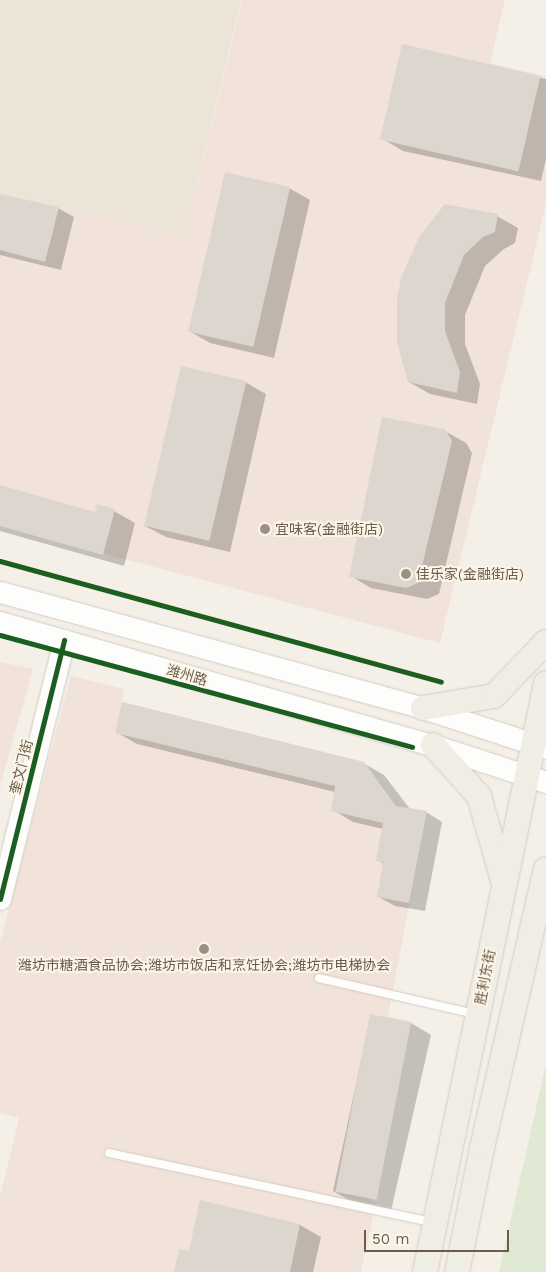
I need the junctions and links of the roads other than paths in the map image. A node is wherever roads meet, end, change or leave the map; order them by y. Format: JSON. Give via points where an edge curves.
{"nodes":[{"id":1,"x":0,"y":592,"type":"edge"},
{"id":2,"x":0,"y":622,"type":"edge"},
{"id":3,"x":64,"y":640,"type":"junction"},
{"id":4,"x":546,"y":642,"type":"edge"},
{"id":5,"x":546,"y":683,"type":"edge"},
{"id":6,"x":423,"y":708,"type":"junction"},
{"id":7,"x":540,"y":745,"type":"edge"},
{"id":8,"x":433,"y":746,"type":"junction"},
{"id":9,"x":536,"y":778,"type":"edge"},
{"id":10,"x":546,"y":869,"type":"edge"},
{"id":11,"x":504,"y":884,"type":"junction"},
{"id":12,"x":543,"y":891,"type":"edge"},
{"id":13,"x":0,"y":899,"type":"edge"},
{"id":14,"x":319,"y":978,"type":"dead end"},
{"id":15,"x":477,"y":1015,"type":"junction"},
{"id":16,"x":108,"y":1153,"type":"dead end"},
{"id":17,"x":436,"y":1223,"type":"junction"},
{"id":18,"x":425,"y":1272,"type":"edge"},
{"id":19,"x":457,"y":1272,"type":"edge"}],
"edges":[{"from":1,"to":6,"type":"main road"},
{"from":2,"to":3,"type":"main road","name":"潍州路"},
{"from":3,"to":8,"type":"main road","name":"潍州路"},
{"from":3,"to":13,"type":"main road","name":"奎文门街"},
{"from":4,"to":6,"type":"main road","via":[[494,696]]},
{"from":5,"to":7,"type":"main road","name":"胜利东街"},
{"from":6,"to":7,"type":"main road"},
{"from":7,"to":9,"type":"main road","name":"胜利东街"},
{"from":8,"to":9,"type":"main road","name":"潍州路"},
{"from":8,"to":11,"type":"main road","via":[[479,796]]},
{"from":9,"to":11,"type":"main road","name":"胜利东街"},
{"from":10,"to":12,"type":"main road"},
{"from":11,"to":15,"type":"main road","name":"胜利东街"},
{"from":12,"to":19,"type":"main road","via":[[482,1148]]},
{"from":14,"to":15,"type":"lane"},
{"from":15,"to":17,"type":"main road","name":"胜利东街"},
{"from":16,"to":17,"type":"lane"},
{"from":17,"to":18,"type":"main road","name":"胜利东街"}]}
